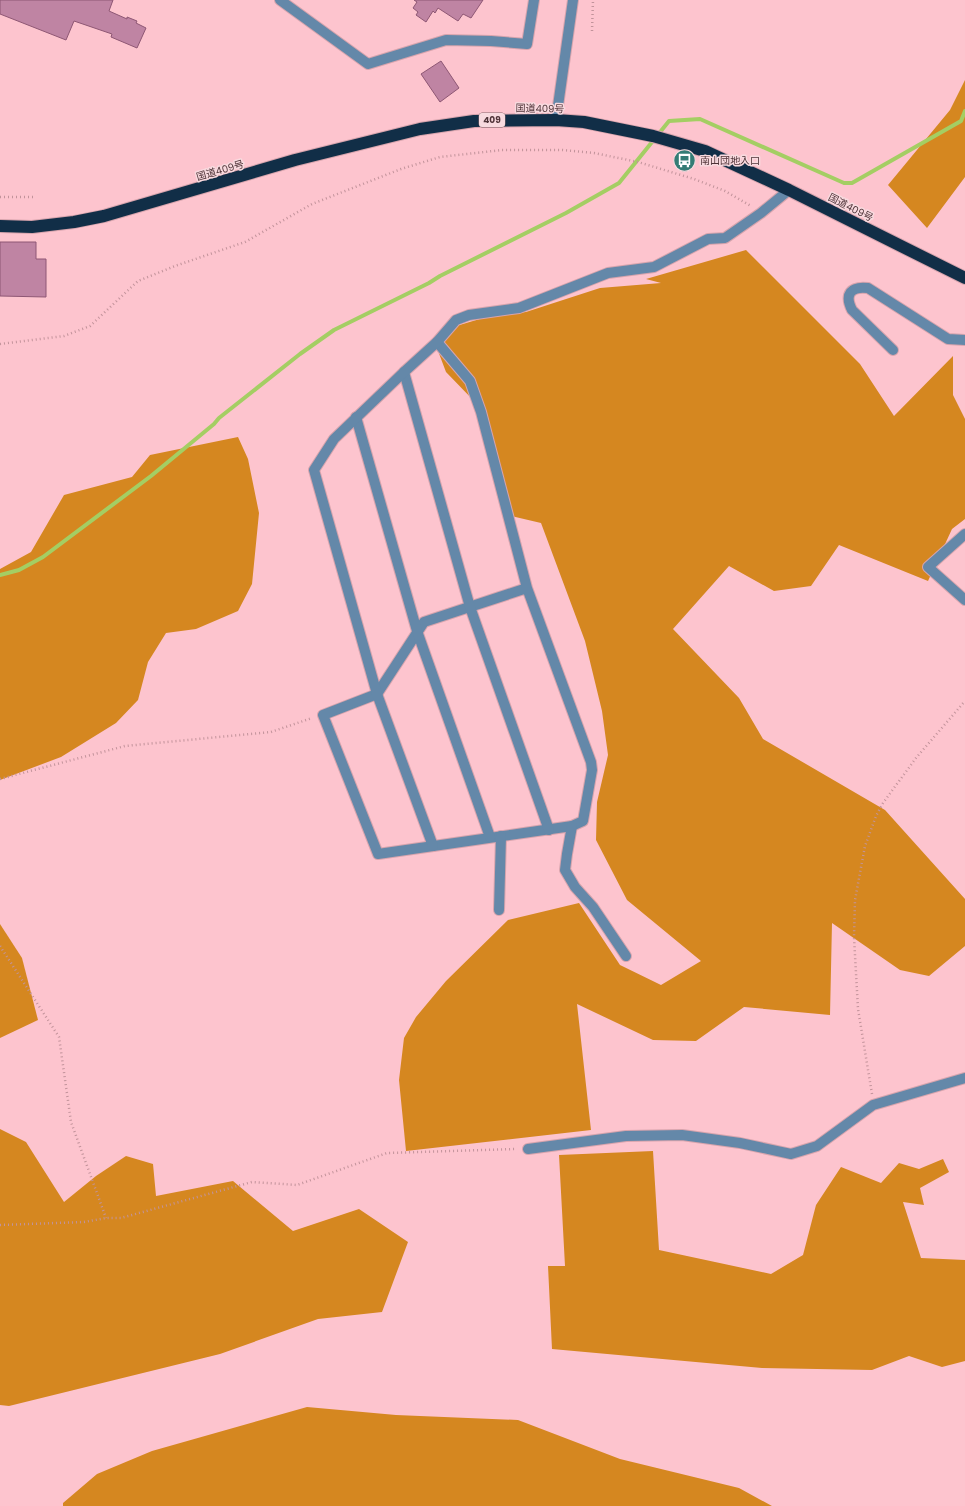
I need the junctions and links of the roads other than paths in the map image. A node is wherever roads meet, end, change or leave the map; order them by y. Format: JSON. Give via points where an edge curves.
{"nodes":[{"id":1,"x":280,"y":0,"type":"edge"},
{"id":2,"x":534,"y":0,"type":"edge"},
{"id":3,"x":573,"y":0,"type":"edge"},
{"id":4,"x":556,"y":120,"type":"junction"},
{"id":5,"x":789,"y":190,"type":"junction"},
{"id":6,"x":0,"y":226,"type":"edge"},
{"id":7,"x":965,"y":278,"type":"edge"},
{"id":8,"x":965,"y":340,"type":"edge"},
{"id":9,"x":437,"y":342,"type":"junction"},
{"id":10,"x":893,"y":350,"type":"dead end"},
{"id":11,"x":404,"y":372,"type":"junction"},
{"id":12,"x":356,"y":417,"type":"junction"},
{"id":13,"x":965,"y":534,"type":"edge"},
{"id":14,"x":527,"y":588,"type":"junction"},
{"id":15,"x":965,"y":600,"type":"edge"},
{"id":16,"x":470,"y":607,"type":"junction"},
{"id":17,"x":418,"y":631,"type":"junction"},
{"id":18,"x":377,"y":694,"type":"junction"},
{"id":19,"x":572,"y":826,"type":"junction"},
{"id":20,"x":549,"y":830,"type":"junction"},
{"id":21,"x":496,"y":836,"type":"junction"},
{"id":22,"x":433,"y":846,"type":"junction"},
{"id":23,"x":499,"y":910,"type":"dead end"},
{"id":24,"x":626,"y":956,"type":"dead end"},
{"id":25,"x":965,"y":1078,"type":"edge"},
{"id":26,"x":528,"y":1149,"type":"road end"}],
"edges":[{"from":1,"to":2,"type":"street","via":[[368,64],[446,40],[527,44]]},
{"from":3,"to":4,"type":"street"},
{"from":4,"to":5,"type":"highway","name":"国道409号","number":"409","via":[[584,122],[653,136],[705,151]]},
{"from":4,"to":6,"type":"highway","name":"国道409号","number":"409","via":[[474,121],[420,129],[295,160],[104,216],[32,227]]},
{"from":5,"to":7,"type":"highway","name":"国道409号","number":"409"},
{"from":5,"to":9,"type":"street","via":[[725,238],[708,240],[654,267],[608,273],[518,308],[456,320]]},
{"from":8,"to":10,"type":"street","via":[[948,338],[868,288],[853,290],[848,302],[852,310]]},
{"from":9,"to":11,"type":"street"},
{"from":9,"to":14,"type":"street","via":[[470,381],[482,412]]},
{"from":11,"to":12,"type":"street"},
{"from":11,"to":16,"type":"street"},
{"from":12,"to":17,"type":"street"},
{"from":12,"to":18,"type":"street","via":[[334,440],[314,470]]},
{"from":13,"to":15,"type":"street","via":[[928,567]]},
{"from":14,"to":16,"type":"street"},
{"from":14,"to":19,"type":"street","via":[[591,762],[592,770],[583,821]]},
{"from":16,"to":17,"type":"street","via":[[424,622]]},
{"from":16,"to":20,"type":"street"},
{"from":17,"to":18,"type":"street"},
{"from":17,"to":21,"type":"street"},
{"from":18,"to":22,"type":"street"},
{"from":18,"to":22,"type":"street","via":[[323,715],[378,854]]},
{"from":19,"to":20,"type":"street"},
{"from":19,"to":24,"type":"street","via":[[565,870]]},
{"from":20,"to":21,"type":"street"},
{"from":21,"to":22,"type":"street"},
{"from":21,"to":23,"type":"street"},
{"from":25,"to":26,"type":"street","via":[[873,1105],[817,1146],[791,1154],[740,1143],[682,1135],[626,1136]]}]}
